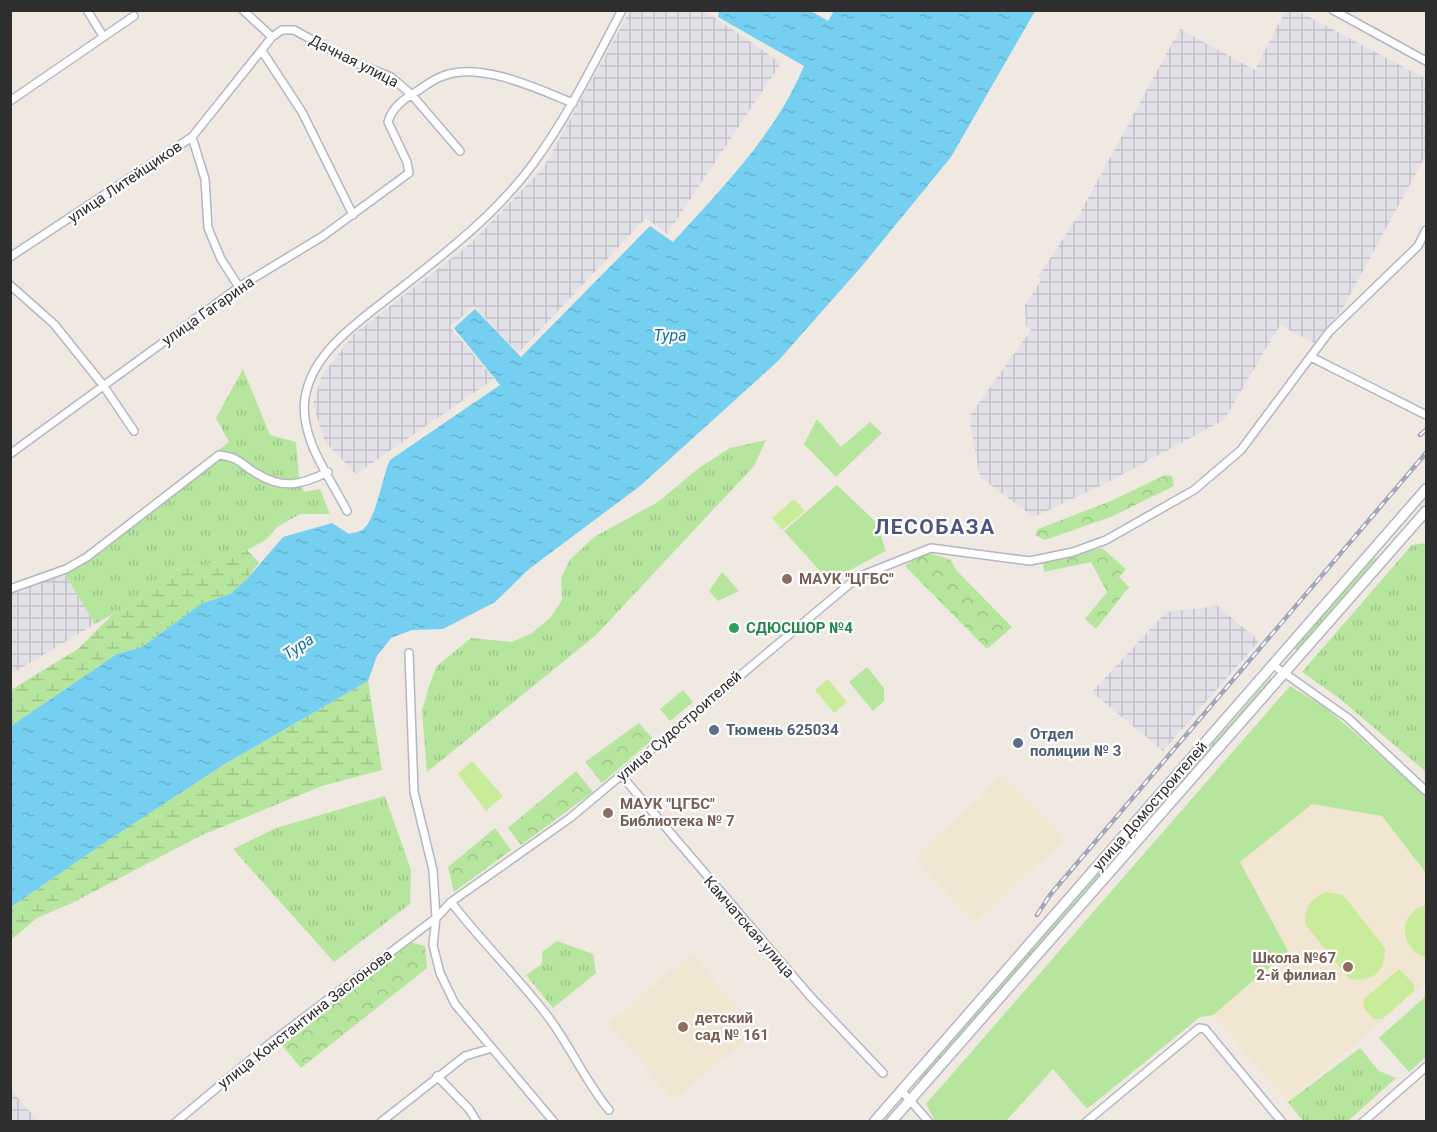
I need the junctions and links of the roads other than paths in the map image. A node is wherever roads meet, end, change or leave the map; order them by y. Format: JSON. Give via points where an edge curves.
{"nodes":[{"id":1,"x":87,"y":10,"type":"edge"},
{"id":2,"x":243,"y":10,"type":"edge"},
{"id":3,"x":622,"y":10,"type":"edge"},
{"id":4,"x":1333,"y":10,"type":"edge"},
{"id":5,"x":134,"y":16,"type":"dead end"},
{"id":6,"x":103,"y":36,"type":"junction"},
{"id":7,"x":272,"y":37,"type":"junction"},
{"id":8,"x":262,"y":51,"type":"junction"},
{"id":9,"x":1426,"y":61,"type":"edge"},
{"id":10,"x":411,"y":94,"type":"junction"},
{"id":11,"x":10,"y":101,"type":"edge"},
{"id":12,"x":573,"y":103,"type":"junction"},
{"id":13,"x":192,"y":137,"type":"junction"},
{"id":14,"x":460,"y":151,"type":"dead end"},
{"id":15,"x":353,"y":215,"type":"junction"},
{"id":16,"x":1426,"y":230,"type":"edge"},
{"id":17,"x":10,"y":257,"type":"edge"},
{"id":18,"x":10,"y":285,"type":"edge"},
{"id":19,"x":239,"y":287,"type":"junction"},
{"id":20,"x":1311,"y":357,"type":"junction"},
{"id":21,"x":102,"y":385,"type":"junction"},
{"id":22,"x":1426,"y":415,"type":"edge"},
{"id":23,"x":134,"y":431,"type":"dead end"},
{"id":24,"x":10,"y":454,"type":"edge"},
{"id":25,"x":328,"y":472,"type":"junction"},
{"id":26,"x":1426,"y":489,"type":"edge"},
{"id":27,"x":347,"y":511,"type":"dead end"},
{"id":28,"x":1426,"y":511,"type":"edge"},
{"id":29,"x":10,"y":589,"type":"edge"},
{"id":30,"x":409,"y":653,"type":"dead end"},
{"id":31,"x":1273,"y":665,"type":"junction"},
{"id":32,"x":1284,"y":673,"type":"junction"},
{"id":33,"x":621,"y":775,"type":"junction"},
{"id":34,"x":1426,"y":791,"type":"edge"},
{"id":35,"x":451,"y":902,"type":"junction"},
{"id":36,"x":436,"y":918,"type":"junction"},
{"id":37,"x":492,"y":1048,"type":"junction"},
{"id":38,"x":1426,"y":1066,"type":"edge"},
{"id":39,"x":883,"y":1073,"type":"dead end"},
{"id":40,"x":437,"y":1076,"type":"junction"},
{"id":41,"x":901,"y":1090,"type":"junction"},
{"id":42,"x":910,"y":1100,"type":"junction"},
{"id":43,"x":609,"y":1110,"type":"dead end"},
{"id":44,"x":176,"y":1122,"type":"edge"},
{"id":45,"x":381,"y":1122,"type":"edge"},
{"id":46,"x":477,"y":1122,"type":"edge"},
{"id":47,"x":554,"y":1122,"type":"edge"},
{"id":48,"x":874,"y":1122,"type":"edge"},
{"id":49,"x":891,"y":1122,"type":"edge"},
{"id":50,"x":929,"y":1122,"type":"edge"},
{"id":51,"x":1086,"y":1122,"type":"edge"},
{"id":52,"x":1282,"y":1122,"type":"edge"},
{"id":53,"x":1363,"y":1122,"type":"edge"}],
"edges":[{"from":1,"to":6,"type":"street"},
{"from":2,"to":7,"type":"street"},
{"from":3,"to":12,"type":"street"},
{"from":4,"to":9,"type":"street"},
{"from":5,"to":6,"type":"street"},
{"from":6,"to":11,"type":"street"},
{"from":7,"to":8,"type":"street","name":"улица Литейщиков"},
{"from":7,"to":10,"type":"street","name":"Дачная улица","via":[[282,30],[294,30],[351,61],[391,77]]},
{"from":8,"to":13,"type":"street","name":"улица Литейщиков"},
{"from":8,"to":15,"type":"street","via":[[302,112]]},
{"from":10,"to":12,"type":"street","name":"Дачная улица","via":[[443,75],[468,72],[520,81]]},
{"from":10,"to":14,"type":"street"},
{"from":10,"to":15,"type":"street","name":"улица Гагарина","via":[[391,110],[387,122],[409,173]]},
{"from":12,"to":25,"type":"street","via":[[533,164],[494,210],[450,251],[352,327],[314,370],[305,399],[306,432]]},
{"from":13,"to":17,"type":"street","name":"улица Литейщиков"},
{"from":13,"to":19,"type":"street","via":[[205,179],[208,228]]},
{"from":15,"to":19,"type":"street","name":"улица Гагарина"},
{"from":16,"to":20,"type":"street","via":[[1418,246],[1329,332]]},
{"from":18,"to":21,"type":"street","via":[[54,324]]},
{"from":19,"to":21,"type":"street","name":"улица Гагарина"},
{"from":20,"to":22,"type":"street"},
{"from":20,"to":33,"type":"street","name":"улица Судостроителей","via":[[1241,450],[1187,494],[1106,540],[1073,552],[1030,561],[931,548],[851,581]]},
{"from":21,"to":23,"type":"street"},
{"from":21,"to":24,"type":"street","name":"улица Гагарина"},
{"from":25,"to":27,"type":"street"},
{"from":25,"to":29,"type":"street","via":[[303,484],[291,485],[254,472],[237,457],[219,455],[87,557],[66,569]]},
{"from":26,"to":31,"type":"main road","name":"улица Домостроителей"},
{"from":28,"to":32,"type":"main road","name":"улица Домостроителей"},
{"from":30,"to":36,"type":"street","via":[[414,792],[433,870]]},
{"from":31,"to":32,"type":"street"},
{"from":31,"to":41,"type":"main road","name":"улица Домостроителей"},
{"from":32,"to":34,"type":"street","via":[[1348,718]]},
{"from":32,"to":42,"type":"main road","name":"улица Домостроителей"},
{"from":33,"to":35,"type":"street","name":"улица Судостроителей","via":[[570,818]]},
{"from":33,"to":39,"type":"street","name":"Камчатская улица","via":[[803,988]]},
{"from":35,"to":36,"type":"street","name":"улица Судостроителей"},
{"from":35,"to":43,"type":"street","via":[[547,1014]]},
{"from":36,"to":37,"type":"street","via":[[433,945],[440,973],[455,1004]]},
{"from":36,"to":44,"type":"street","name":"улица Константина Заслонова","via":[[273,1041]]},
{"from":37,"to":40,"type":"street","via":[[465,1056]]},
{"from":37,"to":47,"type":"street"},
{"from":38,"to":53,"type":"street"},
{"from":40,"to":45,"type":"street"},
{"from":40,"to":46,"type":"street","via":[[469,1108]]},
{"from":41,"to":42,"type":"street"},
{"from":41,"to":48,"type":"main road","name":"улица Домостроителей"},
{"from":42,"to":49,"type":"main road","name":"улица Домостроителей"},
{"from":42,"to":50,"type":"street"},
{"from":51,"to":52,"type":"street","via":[[1199,1028],[1205,1029]]}]}
